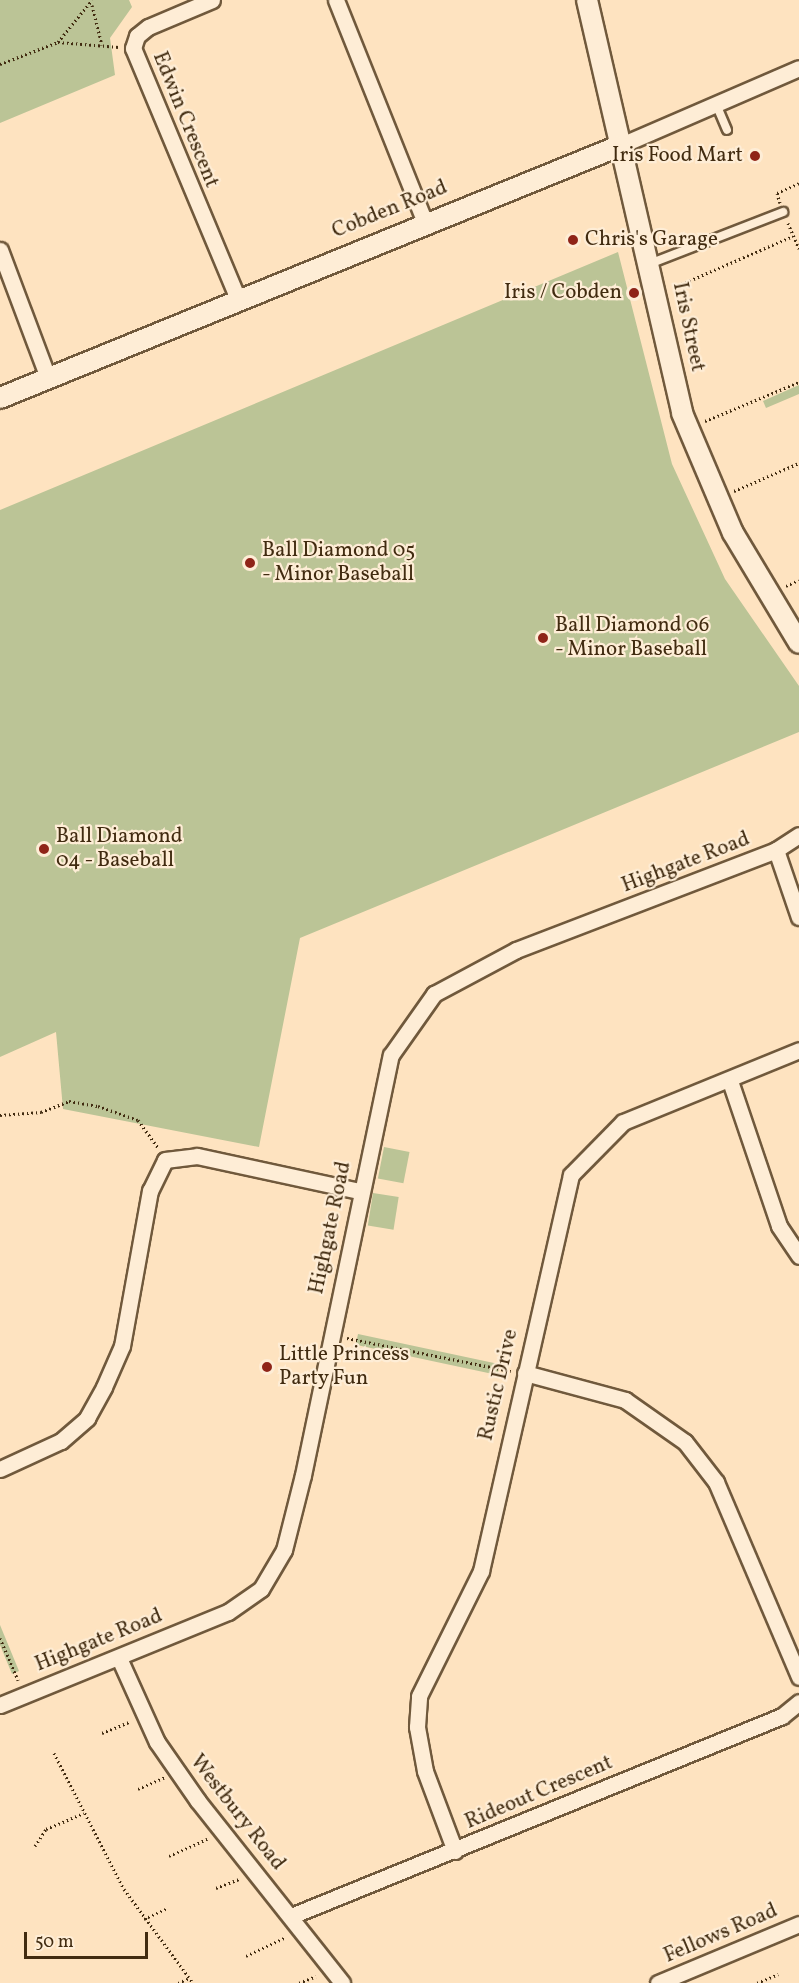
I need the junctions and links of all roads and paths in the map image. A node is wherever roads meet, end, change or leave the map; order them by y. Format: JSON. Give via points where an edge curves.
{"nodes":[{"id":1,"x":212,"y":0,"type":"edge"},
{"id":2,"x":336,"y":0,"type":"edge"},
{"id":3,"x":587,"y":0,"type":"edge"},
{"id":4,"x":92,"y":2,"type":"edge"},
{"id":5,"x":58,"y":42,"type":"junction"},
{"id":6,"x":102,"y":45,"type":"junction"},
{"id":7,"x":133,"y":48,"type":"junction"},
{"id":8,"x":0,"y":64,"type":"edge"},
{"id":9,"x":799,"y":68,"type":"edge"},
{"id":10,"x":716,"y":104,"type":"junction"},
{"id":11,"x":727,"y":130,"type":"dead end"},
{"id":12,"x":619,"y":146,"type":"junction"},
{"id":13,"x":799,"y":183,"type":"edge"},
{"id":14,"x":777,"y":193,"type":"dead end"},
{"id":15,"x":783,"y":212,"type":"dead end"},
{"id":16,"x":425,"y":222,"type":"junction"},
{"id":17,"x":794,"y":236,"type":"dead end"},
{"id":18,"x":0,"y":250,"type":"edge"},
{"id":19,"x":649,"y":264,"type":"junction"},
{"id":20,"x":677,"y":286,"type":"dead end"},
{"id":21,"x":237,"y":297,"type":"junction"},
{"id":22,"x":48,"y":378,"type":"junction"},
{"id":23,"x":799,"y":382,"type":"edge"},
{"id":24,"x":0,"y":398,"type":"edge"},
{"id":25,"x":705,"y":421,"type":"dead end"},
{"id":26,"x":799,"y":463,"type":"edge"},
{"id":27,"x":734,"y":491,"type":"dead end"},
{"id":28,"x":799,"y":580,"type":"edge"},
{"id":29,"x":786,"y":586,"type":"dead end"},
{"id":30,"x":799,"y":643,"type":"edge"},
{"id":31,"x":799,"y":835,"type":"edge"},
{"id":32,"x":776,"y":850,"type":"junction"},
{"id":33,"x":799,"y":916,"type":"edge"},
{"id":34,"x":799,"y":1050,"type":"edge"},
{"id":35,"x":730,"y":1081,"type":"junction"},
{"id":36,"x":0,"y":1115,"type":"edge"},
{"id":37,"x":150,"y":1134,"type":"dead end"},
{"id":38,"x":359,"y":1191,"type":"junction"},
{"id":39,"x":799,"y":1256,"type":"edge"},
{"id":40,"x":330,"y":1335,"type":"junction"},
{"id":41,"x":525,"y":1373,"type":"junction"},
{"id":42,"x":0,"y":1469,"type":"edge"},
{"id":43,"x":0,"y":1638,"type":"edge"},
{"id":44,"x":119,"y":1658,"type":"junction"},
{"id":45,"x":799,"y":1677,"type":"edge"},
{"id":46,"x":24,"y":1694,"type":"junction"},
{"id":47,"x":799,"y":1702,"type":"edge"},
{"id":48,"x":0,"y":1705,"type":"edge"},
{"id":49,"x":145,"y":1715,"type":"junction"},
{"id":50,"x":102,"y":1733,"type":"dead end"},
{"id":51,"x":54,"y":1753,"type":"dead end"},
{"id":52,"x":178,"y":1772,"type":"junction"},
{"id":53,"x":138,"y":1789,"type":"dead end"},
{"id":54,"x":84,"y":1813,"type":"junction"},
{"id":55,"x":222,"y":1832,"type":"junction"},
{"id":56,"x":35,"y":1845,"type":"dead end"},
{"id":57,"x":455,"y":1851,"type":"junction"},
{"id":58,"x":169,"y":1856,"type":"dead end"},
{"id":59,"x":255,"y":1873,"type":"junction"},
{"id":60,"x":216,"y":1888,"type":"dead end"},
{"id":61,"x":168,"y":1908,"type":"dead end"},
{"id":62,"x":291,"y":1916,"type":"junction"},
{"id":63,"x":144,"y":1919,"type":"junction"},
{"id":64,"x":799,"y":1924,"type":"edge"},
{"id":65,"x":302,"y":1930,"type":"junction"},
{"id":66,"x":246,"y":1956,"type":"dead end"},
{"id":67,"x":778,"y":1974,"type":"dead end"},
{"id":68,"x":189,"y":1978,"type":"junction"},
{"id":69,"x":178,"y":1983,"type":"edge"},
{"id":70,"x":193,"y":1983,"type":"edge"},
{"id":71,"x":342,"y":1983,"type":"edge"},
{"id":72,"x":658,"y":1983,"type":"edge"},
{"id":73,"x":756,"y":1983,"type":"edge"}],
"edges":[{"from":1,"to":7,"type":"street","name":"Edwin Crescent","via":[[148,27],[136,36]]},
{"from":2,"to":16,"type":"street"},
{"from":3,"to":12,"type":"street","name":"Iris Street"},
{"from":4,"to":5,"type":"path"},
{"from":4,"to":6,"type":"path"},
{"from":5,"to":6,"type":"path"},
{"from":5,"to":8,"type":"path"},
{"from":6,"to":7,"type":"path"},
{"from":7,"to":21,"type":"street","name":"Edwin Crescent"},
{"from":9,"to":10,"type":"street","name":"Cobden Road"},
{"from":10,"to":11,"type":"lane"},
{"from":10,"to":12,"type":"street","name":"Cobden Road"},
{"from":12,"to":16,"type":"street","name":"Cobden Road"},
{"from":12,"to":19,"type":"street","name":"Iris Street"},
{"from":13,"to":14,"type":"path"},
{"from":15,"to":19,"type":"lane"},
{"from":16,"to":21,"type":"street","name":"Cobden Road"},
{"from":17,"to":20,"type":"path"},
{"from":18,"to":22,"type":"street"},
{"from":19,"to":30,"type":"street","name":"Iris Street","via":[[682,413],[733,533]]},
{"from":21,"to":22,"type":"street","name":"Cobden Road"},
{"from":22,"to":24,"type":"street","name":"Cobden Road"},
{"from":23,"to":25,"type":"path"},
{"from":26,"to":27,"type":"path"},
{"from":28,"to":29,"type":"path"},
{"from":31,"to":32,"type":"street","name":"Highgate Road"},
{"from":32,"to":33,"type":"street"},
{"from":32,"to":38,"type":"street","name":"Highgate Road","via":[[516,950],[434,994],[391,1055]]},
{"from":34,"to":35,"type":"street","name":"Rustic Drive"},
{"from":35,"to":39,"type":"street","via":[[779,1226]]},
{"from":35,"to":41,"type":"street","name":"Rustic Drive","via":[[622,1122],[571,1175]]},
{"from":36,"to":37,"type":"path","via":[[42,1112],[69,1101],[138,1120]]},
{"from":38,"to":40,"type":"street","name":"Highgate Road"},
{"from":38,"to":42,"type":"street","via":[[197,1156],[165,1160],[150,1191],[122,1346],[104,1387],[87,1418],[62,1441]]},
{"from":40,"to":41,"type":"path"},
{"from":40,"to":44,"type":"street","name":"Highgate Road","via":[[284,1550],[261,1589],[228,1612]]},
{"from":41,"to":45,"type":"street","via":[[625,1400],[686,1442],[716,1482]]},
{"from":41,"to":57,"type":"street","name":"Rustic Drive","via":[[481,1571],[419,1696],[417,1727],[425,1771]]},
{"from":43,"to":46,"type":"path"},
{"from":44,"to":46,"type":"street","name":"Highgate Road"},
{"from":44,"to":49,"type":"street","name":"Westbury Road"},
{"from":46,"to":48,"type":"street","name":"Highgate Road"},
{"from":47,"to":57,"type":"street","name":"Rideout Crescent","via":[[782,1716]]},
{"from":49,"to":50,"type":"path"},
{"from":49,"to":52,"type":"street","name":"Westbury Road"},
{"from":51,"to":54,"type":"path"},
{"from":52,"to":53,"type":"path"},
{"from":52,"to":55,"type":"street","name":"Westbury Road"},
{"from":54,"to":56,"type":"path","via":[[46,1829]]},
{"from":54,"to":63,"type":"path"},
{"from":55,"to":58,"type":"path"},
{"from":55,"to":59,"type":"street","name":"Westbury Road"},
{"from":57,"to":62,"type":"street","name":"Rideout Crescent"},
{"from":59,"to":60,"type":"path"},
{"from":59,"to":62,"type":"street","name":"Westbury Road"},
{"from":61,"to":63,"type":"path"},
{"from":62,"to":65,"type":"street","name":"Westbury Road"},
{"from":63,"to":68,"type":"path"},
{"from":64,"to":72,"type":"street","name":"Fellows Road"},
{"from":65,"to":66,"type":"path"},
{"from":65,"to":71,"type":"street","name":"Westbury Road"},
{"from":67,"to":73,"type":"path"},
{"from":68,"to":69,"type":"path"},
{"from":68,"to":70,"type":"path"}]}
